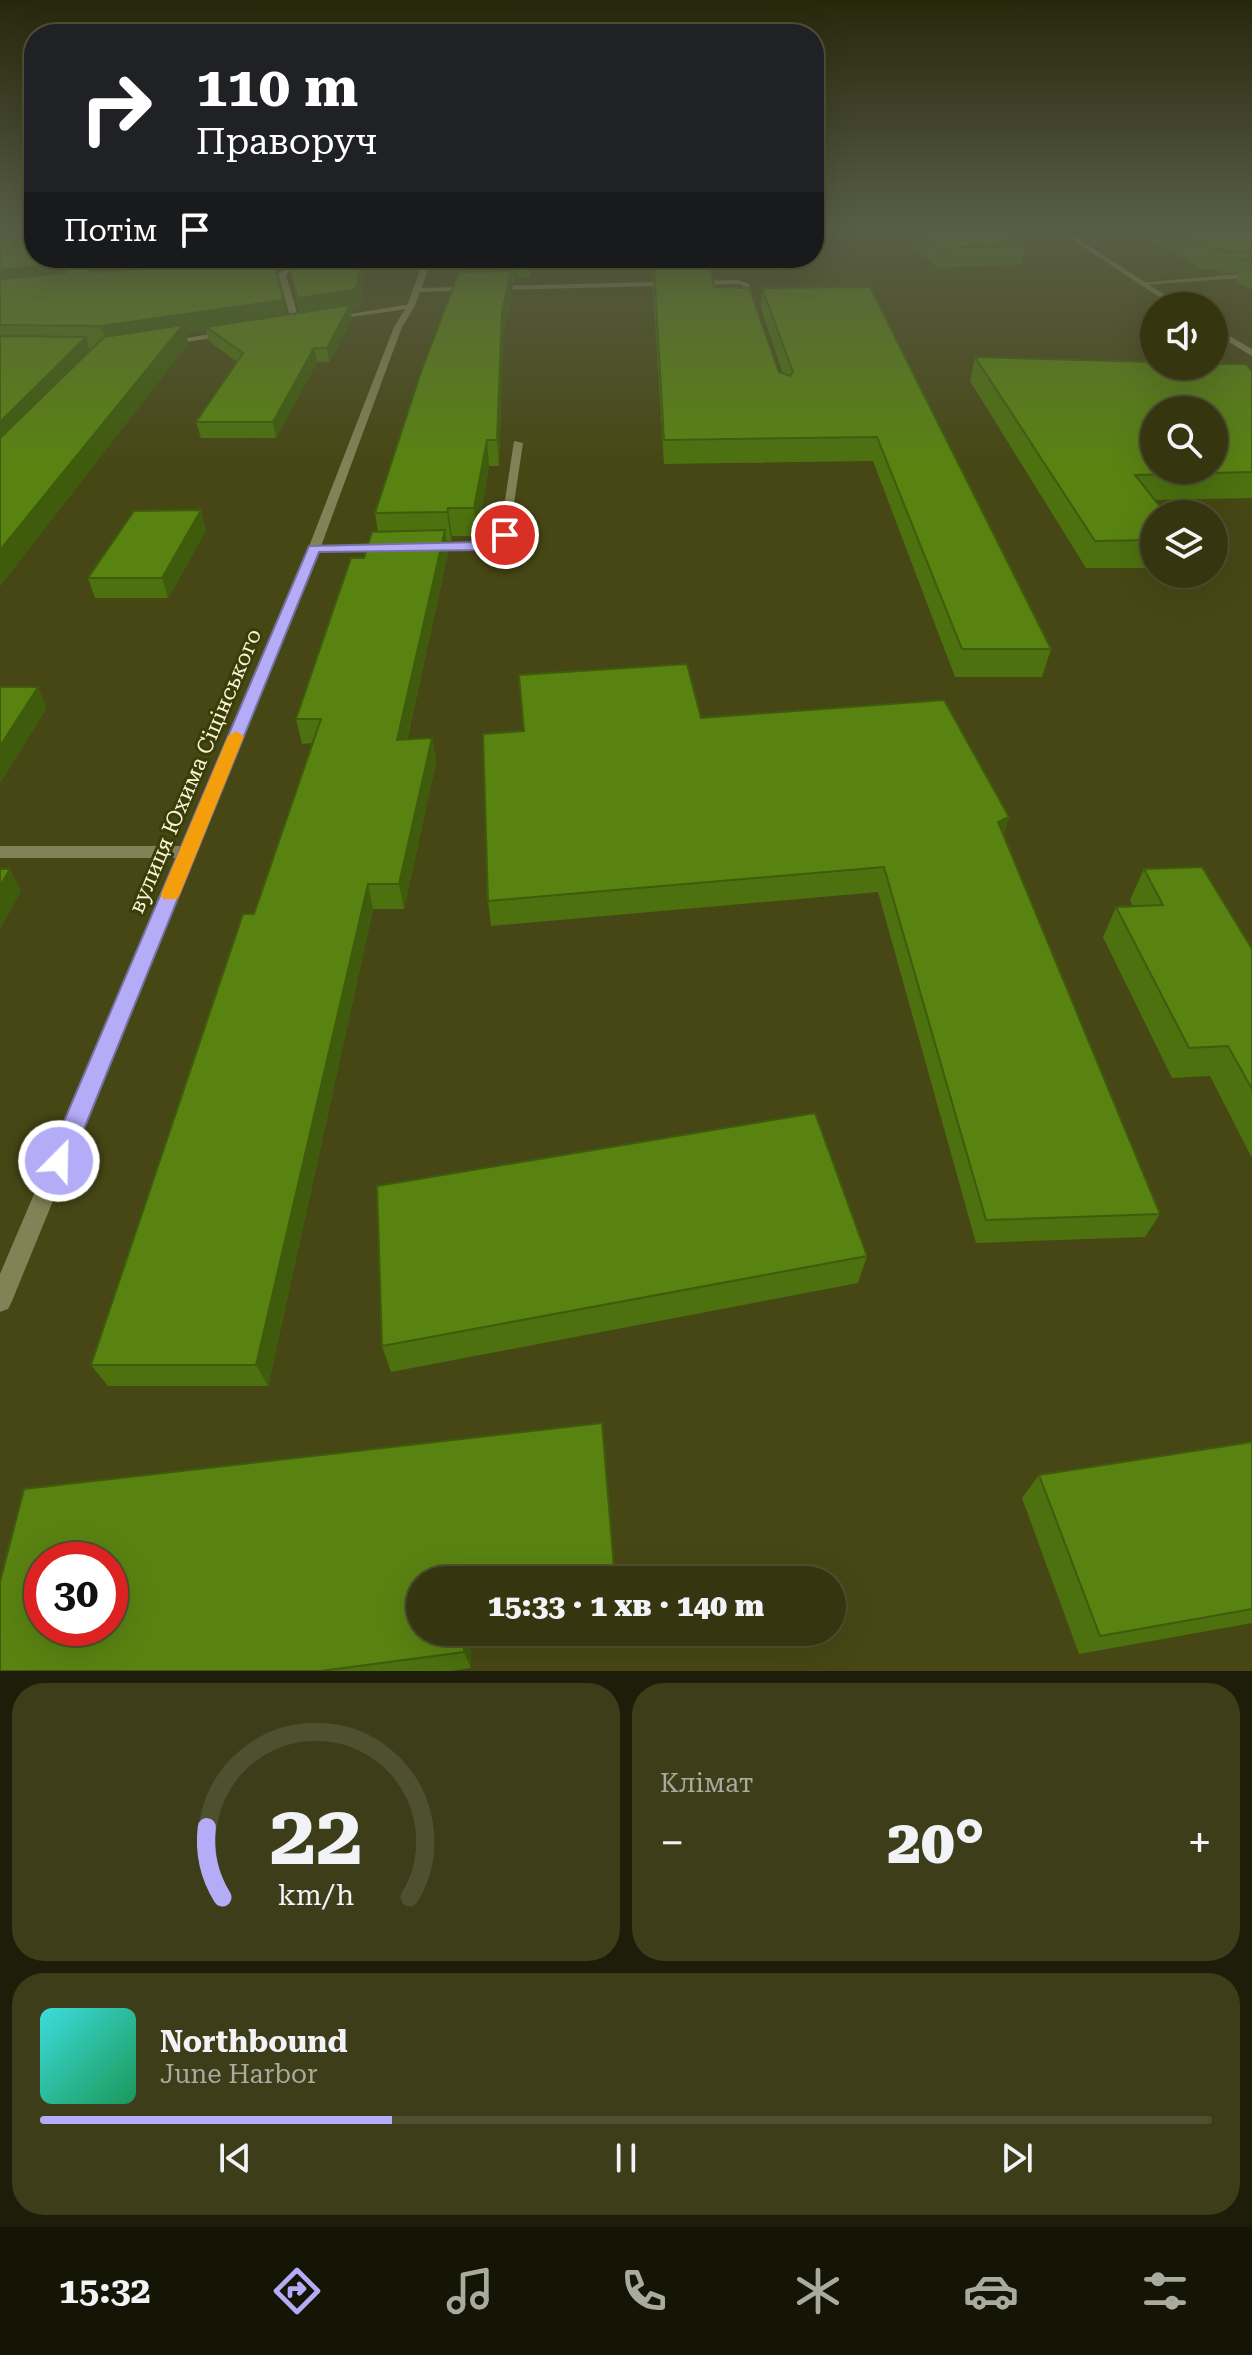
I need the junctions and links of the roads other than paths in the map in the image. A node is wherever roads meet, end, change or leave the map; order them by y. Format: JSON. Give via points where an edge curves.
{"nodes":[{"id":1,"x":291,"y":307,"type":"edge"},
{"id":2,"x":405,"y":307,"type":"edge"},
{"id":3,"x":410,"y":307,"type":"edge"},
{"id":4,"x":753,"y":307,"type":"edge"},
{"id":5,"x":755,"y":312,"type":"edge"},
{"id":6,"x":325,"y":319,"type":"edge"},
{"id":7,"x":311,"y":321,"type":"edge"},
{"id":8,"x":296,"y":323,"type":"junction"},
{"id":9,"x":281,"y":325,"type":"edge"},
{"id":10,"x":235,"y":332,"type":"edge"},
{"id":11,"x":1228,"y":338,"type":"edge"},
{"id":12,"x":159,"y":343,"type":"edge"},
{"id":13,"x":1252,"y":353,"type":"edge"},
{"id":14,"x":518,"y":443,"type":"dead end"},
{"id":15,"x":405,"y":547,"type":"edge"},
{"id":16,"x":420,"y":547,"type":"edge"},
{"id":17,"x":314,"y":549,"type":"junction"},
{"id":18,"x":0,"y":852,"type":"edge"},
{"id":19,"x":188,"y":852,"type":"junction"},
{"id":20,"x":0,"y":1301,"type":"edge"}],
"edges":[{"from":1,"to":8,"type":"street"},
{"from":2,"to":6,"type":"street"},
{"from":3,"to":17,"type":"street","name":"вулиця Юхима Сіцінського","via":[[398,327]]},
{"from":4,"to":5,"type":"street"},
{"from":7,"to":8,"type":"street"},
{"from":8,"to":9,"type":"street"},
{"from":10,"to":12,"type":"street"},
{"from":11,"to":13,"type":"street"},
{"from":14,"to":16,"type":"street","via":[[505,535],[481,546]]},
{"from":15,"to":17,"type":"street"},
{"from":17,"to":19,"type":"street","name":"вулиця Юхима Сіцінського"},
{"from":18,"to":19,"type":"street"},
{"from":19,"to":20,"type":"street","name":"вулиця Юхима Сіцінського"}]}
